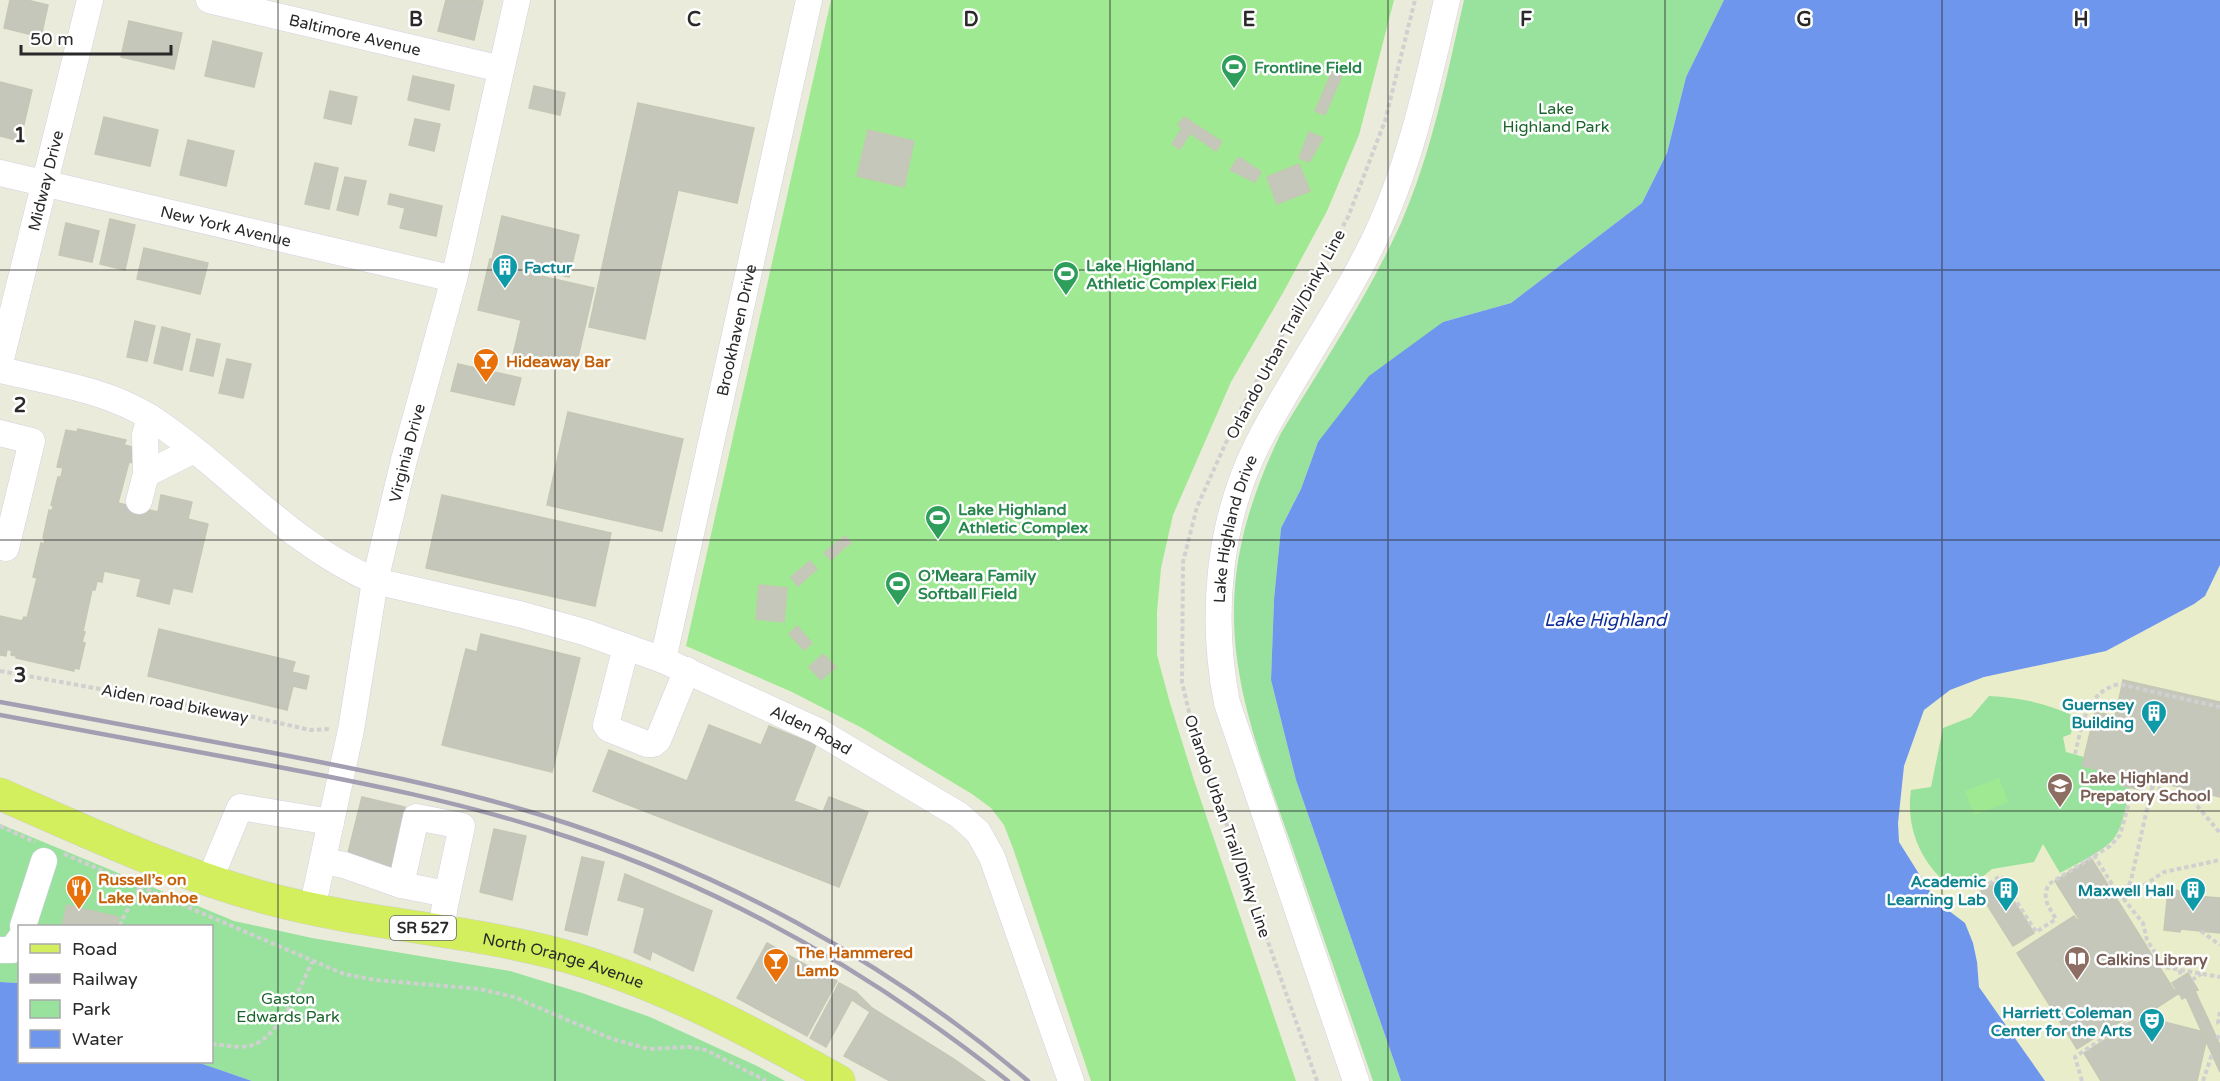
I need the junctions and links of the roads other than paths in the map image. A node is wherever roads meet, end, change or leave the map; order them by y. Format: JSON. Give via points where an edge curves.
{"nodes":[{"id":1,"x":90,"y":0,"type":"edge"},
{"id":2,"x":209,"y":0,"type":"edge"},
{"id":3,"x":517,"y":0,"type":"edge"},
{"id":4,"x":809,"y":0,"type":"edge"},
{"id":5,"x":1448,"y":0,"type":"edge"},
{"id":6,"x":501,"y":69,"type":"junction"},
{"id":7,"x":0,"y":173,"type":"edge"},
{"id":8,"x":45,"y":184,"type":"junction"},
{"id":9,"x":454,"y":279,"type":"junction"},
{"id":10,"x":0,"y":363,"type":"edge"},
{"id":11,"x":0,"y":370,"type":"edge"},
{"id":12,"x":150,"y":417,"type":"junction"},
{"id":13,"x":0,"y":433,"type":"edge"},
{"id":14,"x":194,"y":450,"type":"junction"},
{"id":15,"x":146,"y":474,"type":"junction"},
{"id":16,"x":140,"y":501,"type":"dead end"},
{"id":17,"x":0,"y":546,"type":"edge"},
{"id":18,"x":375,"y":581,"type":"junction"},
{"id":19,"x":626,"y":647,"type":"junction"},
{"id":20,"x":663,"y":660,"type":"junction"},
{"id":21,"x":687,"y":670,"type":"junction"},
{"id":22,"x":0,"y":794,"type":"edge"},
{"id":23,"x":331,"y":822,"type":"junction"},
{"id":24,"x":48,"y":852,"type":"road end"},
{"id":25,"x":323,"y":861,"type":"junction"},
{"id":26,"x":209,"y":881,"type":"junction"},
{"id":27,"x":401,"y":885,"type":"junction"},
{"id":28,"x":447,"y":894,"type":"junction"},
{"id":29,"x":312,"y":909,"type":"junction"},
{"id":30,"x":24,"y":925,"type":"edge"},
{"id":31,"x":441,"y":931,"type":"junction"},
{"id":32,"x":18,"y":942,"type":"edge"},
{"id":33,"x":0,"y":950,"type":"edge"},
{"id":34,"x":839,"y":1081,"type":"edge"},
{"id":35,"x":1071,"y":1081,"type":"edge"},
{"id":36,"x":1356,"y":1081,"type":"edge"}],
"edges":[{"from":1,"to":8,"type":"street","name":"Midway Drive"},
{"from":2,"to":6,"type":"street","name":"Baltimore Avenue"},
{"from":3,"to":6,"type":"street","name":"Virginia Drive"},
{"from":4,"to":20,"type":"street","name":"Brookhaven Drive"},
{"from":5,"to":36,"type":"street","name":"Lake Highland Drive","via":[[1425,95],[1392,202],[1352,283],[1257,445],[1229,523],[1219,596],[1220,668],[1227,703]]},
{"from":6,"to":9,"type":"street","name":"Virginia Drive"},
{"from":7,"to":8,"type":"street","name":"New York Avenue"},
{"from":8,"to":9,"type":"street","name":"New York Avenue"},
{"from":8,"to":10,"type":"street","name":"Midway Drive"},
{"from":9,"to":18,"type":"street","name":"Virginia Drive"},
{"from":11,"to":12,"type":"street","name":"Alden Road","via":[[100,396]]},
{"from":12,"to":14,"type":"street","name":"Alden Road"},
{"from":12,"to":15,"type":"street","via":[[145,435]]},
{"from":13,"to":17,"type":"street","via":[[32,441],[6,548]]},
{"from":14,"to":15,"type":"street"},
{"from":14,"to":18,"type":"street","name":"Alden Road","via":[[285,527],[353,572]]},
{"from":15,"to":16,"type":"street"},
{"from":18,"to":19,"type":"street","name":"Alden Road","via":[[519,614]]},
{"from":18,"to":23,"type":"street","name":"Virginia Drive"},
{"from":19,"to":20,"type":"street","name":"Alden Road"},
{"from":19,"to":21,"type":"street","via":[[606,724],[609,729],[647,744],[658,740]]},
{"from":20,"to":21,"type":"street","name":"Alden Road"},
{"from":21,"to":35,"type":"street","name":"Alden Road","via":[[827,735],[959,815],[978,832],[992,857]]},
{"from":22,"to":26,"type":"main road","name":"North Orange Avenue","number":"SR 527","via":[[160,864]]},
{"from":23,"to":25,"type":"street","name":"Virginia Drive"},
{"from":23,"to":26,"type":"street","via":[[240,807]]},
{"from":24,"to":30,"type":"street"},
{"from":25,"to":27,"type":"street"},
{"from":25,"to":29,"type":"street","name":"Virginia Drive"},
{"from":26,"to":29,"type":"main road","name":"North Orange Avenue","number":"SR 527"},
{"from":27,"to":28,"type":"street"},
{"from":27,"to":28,"type":"street","via":[[416,817],[462,826]]},
{"from":28,"to":31,"type":"street"},
{"from":29,"to":31,"type":"main road","name":"North Orange Avenue","number":"SR 527"},
{"from":31,"to":34,"type":"main road","name":"North Orange Avenue","number":"SR 527","via":[[499,940],[617,973],[697,1006]]},
{"from":32,"to":33,"type":"street","via":[[12,950]]}]}
